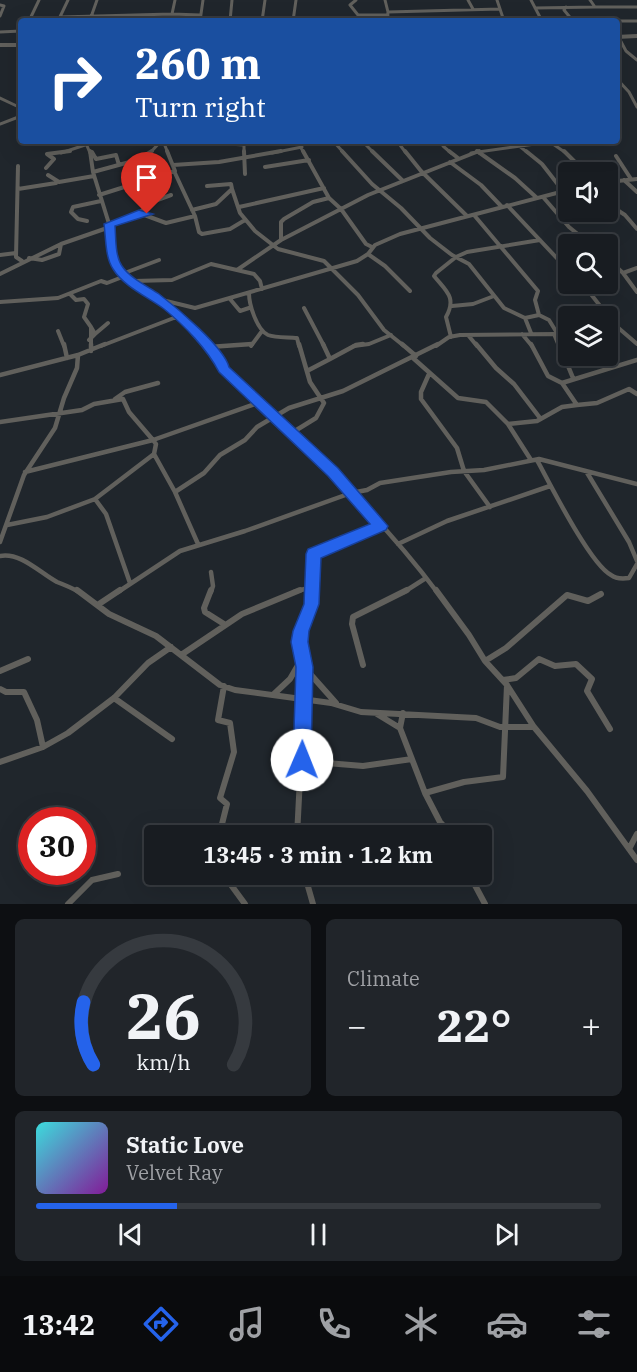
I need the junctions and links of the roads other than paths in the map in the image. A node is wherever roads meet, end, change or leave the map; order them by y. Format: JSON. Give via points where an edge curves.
{"nodes":[{"id":1,"x":39,"y":0,"type":"edge"},
{"id":2,"x":68,"y":0,"type":"edge"},
{"id":3,"x":97,"y":0,"type":"edge"},
{"id":4,"x":175,"y":0,"type":"edge"},
{"id":5,"x":203,"y":0,"type":"edge"},
{"id":6,"x":232,"y":0,"type":"edge"},
{"id":7,"x":265,"y":0,"type":"edge"},
{"id":8,"x":296,"y":0,"type":"edge"},
{"id":9,"x":356,"y":0,"type":"edge"},
{"id":10,"x":385,"y":0,"type":"edge"},
{"id":11,"x":468,"y":0,"type":"edge"},
{"id":12,"x":497,"y":0,"type":"edge"},
{"id":13,"x":531,"y":0,"type":"edge"},
{"id":14,"x":590,"y":0,"type":"edge"},
{"id":15,"x":0,"y":4,"type":"edge"},
{"id":16,"x":566,"y":7,"type":"junction"},
{"id":17,"x":582,"y":7,"type":"junction"},
{"id":18,"x":595,"y":7,"type":"junction"},
{"id":19,"x":637,"y":7,"type":"edge"},
{"id":20,"x":473,"y":9,"type":"junction"},
{"id":21,"x":500,"y":9,"type":"junction"},
{"id":22,"x":535,"y":9,"type":"junction"},
{"id":23,"x":172,"y":14,"type":"junction"},
{"id":24,"x":388,"y":14,"type":"junction"},
{"id":25,"x":145,"y":15,"type":"junction"},
{"id":26,"x":200,"y":15,"type":"joint"},
{"id":27,"x":0,"y":16,"type":"edge"},
{"id":28,"x":90,"y":16,"type":"junction"},
{"id":29,"x":60,"y":17,"type":"joint"},
{"id":30,"x":30,"y":18,"type":"edge"},
{"id":31,"x":144,"y":18,"type":"edge"},
{"id":32,"x":230,"y":18,"type":"edge"},
{"id":33,"x":262,"y":18,"type":"edge"},
{"id":34,"x":293,"y":18,"type":"edge"},
{"id":35,"x":387,"y":18,"type":"edge"},
{"id":36,"x":503,"y":18,"type":"edge"},
{"id":37,"x":539,"y":18,"type":"edge"},
{"id":38,"x":571,"y":18,"type":"edge"},
{"id":39,"x":620,"y":21,"type":"edge"},
{"id":40,"x":637,"y":21,"type":"edge"},
{"id":41,"x":18,"y":31,"type":"edge"},
{"id":42,"x":0,"y":32,"type":"edge"},
{"id":43,"x":620,"y":36,"type":"edge"},
{"id":44,"x":637,"y":36,"type":"edge"},
{"id":45,"x":620,"y":41,"type":"edge"},
{"id":46,"x":0,"y":45,"type":"edge"},
{"id":47,"x":18,"y":45,"type":"edge"},
{"id":48,"x":637,"y":60,"type":"edge"},
{"id":49,"x":620,"y":82,"type":"edge"},
{"id":50,"x":0,"y":98,"type":"edge"},
{"id":51,"x":18,"y":106,"type":"edge"},
{"id":52,"x":637,"y":107,"type":"edge"},
{"id":53,"x":18,"y":117,"type":"edge"},
{"id":54,"x":0,"y":124,"type":"edge"},
{"id":55,"x":85,"y":144,"type":"edge"},
{"id":56,"x":88,"y":144,"type":"edge"},
{"id":57,"x":159,"y":144,"type":"edge"},
{"id":58,"x":163,"y":144,"type":"edge"},
{"id":59,"x":244,"y":144,"type":"edge"},
{"id":60,"x":300,"y":144,"type":"edge"},
{"id":61,"x":336,"y":144,"type":"edge"},
{"id":62,"x":365,"y":144,"type":"edge"},
{"id":63,"x":399,"y":144,"type":"edge"},
{"id":64,"x":510,"y":144,"type":"edge"},
{"id":65,"x":510,"y":144,"type":"edge"},
{"id":66,"x":514,"y":144,"type":"edge"},
{"id":67,"x":556,"y":144,"type":"edge"},
{"id":68,"x":443,"y":146,"type":"dead end"},
{"id":69,"x":501,"y":147,"type":"junction"},
{"id":70,"x":301,"y":148,"type":"junction"},
{"id":71,"x":90,"y":149,"type":"junction"},
{"id":72,"x":477,"y":151,"type":"junction"},
{"id":73,"x":616,"y":156,"type":"dead end"},
{"id":74,"x":243,"y":157,"type":"junction"},
{"id":75,"x":458,"y":158,"type":"junction"},
{"id":76,"x":309,"y":160,"type":"junction"},
{"id":77,"x":450,"y":162,"type":"junction"},
{"id":78,"x":575,"y":162,"type":"edge"},
{"id":79,"x":119,"y":165,"type":"junction"},
{"id":80,"x":173,"y":165,"type":"junction"},
{"id":81,"x":18,"y":166,"type":"dead end"},
{"id":82,"x":265,"y":167,"type":"dead end"},
{"id":83,"x":46,"y":168,"type":"dead end"},
{"id":84,"x":174,"y":171,"type":"junction"},
{"id":85,"x":421,"y":171,"type":"junction"},
{"id":86,"x":93,"y":174,"type":"junction"},
{"id":87,"x":245,"y":174,"type":"dead end"},
{"id":88,"x":48,"y":175,"type":"dead end"},
{"id":89,"x":631,"y":179,"type":"junction"},
{"id":90,"x":637,"y":179,"type":"edge"},
{"id":91,"x":402,"y":180,"type":"junction"},
{"id":92,"x":624,"y":180,"type":"junction"},
{"id":93,"x":558,"y":181,"type":"edge"},
{"id":94,"x":618,"y":181,"type":"edge"},
{"id":95,"x":59,"y":182,"type":"junction"},
{"id":96,"x":207,"y":186,"type":"dead end"},
{"id":97,"x":324,"y":188,"type":"junction"},
{"id":98,"x":18,"y":189,"type":"junction"},
{"id":99,"x":232,"y":189,"type":"junction"},
{"id":100,"x":380,"y":190,"type":"junction"},
{"id":101,"x":558,"y":192,"type":"edge"},
{"id":102,"x":637,"y":192,"type":"edge"},
{"id":103,"x":99,"y":195,"type":"junction"},
{"id":104,"x":171,"y":195,"type":"dead end"},
{"id":105,"x":543,"y":197,"type":"junction"},
{"id":106,"x":329,"y":198,"type":"junction"},
{"id":107,"x":537,"y":198,"type":"junction"},
{"id":108,"x":101,"y":201,"type":"junction"},
{"id":109,"x":507,"y":206,"type":"junction"},
{"id":110,"x":239,"y":207,"type":"junction"},
{"id":111,"x":502,"y":207,"type":"junction"},
{"id":112,"x":341,"y":209,"type":"junction"},
{"id":113,"x":192,"y":210,"type":"junction"},
{"id":114,"x":618,"y":211,"type":"edge"},
{"id":115,"x":139,"y":213,"type":"junction"},
{"id":116,"x":474,"y":214,"type":"junction"},
{"id":117,"x":195,"y":216,"type":"junction"},
{"id":118,"x":467,"y":216,"type":"junction"},
{"id":119,"x":245,"y":220,"type":"junction"},
{"id":120,"x":87,"y":221,"type":"dead end"},
{"id":121,"x":110,"y":225,"type":"junction"},
{"id":122,"x":420,"y":228,"type":"junction"},
{"id":123,"x":637,"y":229,"type":"edge"},
{"id":124,"x":578,"y":234,"type":"edge"},
{"id":125,"x":281,"y":240,"type":"junction"},
{"id":126,"x":540,"y":240,"type":"junction"},
{"id":127,"x":61,"y":244,"type":"junction"},
{"id":128,"x":273,"y":244,"type":"junction"},
{"id":129,"x":502,"y":246,"type":"junction"},
{"id":130,"x":372,"y":247,"type":"junction"},
{"id":131,"x":16,"y":253,"type":"junction"},
{"id":132,"x":368,"y":254,"type":"junction"},
{"id":133,"x":0,"y":255,"type":"edge"},
{"id":134,"x":456,"y":257,"type":"junction"},
{"id":135,"x":28,"y":258,"type":"junction"},
{"id":136,"x":558,"y":259,"type":"edge"},
{"id":137,"x":159,"y":260,"type":"dead end"},
{"id":138,"x":22,"y":261,"type":"junction"},
{"id":139,"x":332,"y":267,"type":"junction"},
{"id":140,"x":618,"y":268,"type":"edge"},
{"id":141,"x":637,"y":268,"type":"edge"},
{"id":142,"x":237,"y":270,"type":"junction"},
{"id":143,"x":623,"y":273,"type":"junction"},
{"id":144,"x":0,"y":274,"type":"edge"},
{"id":145,"x":124,"y":275,"type":"junction"},
{"id":146,"x":131,"y":280,"type":"junction"},
{"id":147,"x":262,"y":289,"type":"junction"},
{"id":148,"x":410,"y":291,"type":"dead end"},
{"id":149,"x":637,"y":292,"type":"edge"},
{"id":150,"x":70,"y":294,"type":"junction"},
{"id":151,"x":249,"y":294,"type":"junction"},
{"id":152,"x":494,"y":296,"type":"junction"},
{"id":153,"x":158,"y":299,"type":"junction"},
{"id":154,"x":230,"y":299,"type":"junction"},
{"id":155,"x":0,"y":302,"type":"edge"},
{"id":156,"x":452,"y":306,"type":"junction"},
{"id":157,"x":249,"y":308,"type":"junction"},
{"id":158,"x":304,"y":308,"type":"dead end"},
{"id":159,"x":539,"y":315,"type":"junction"},
{"id":160,"x":179,"y":316,"type":"junction"},
{"id":161,"x":525,"y":318,"type":"junction"},
{"id":162,"x":108,"y":323,"type":"dead end"},
{"id":163,"x":91,"y":327,"type":"junction"},
{"id":164,"x":618,"y":328,"type":"edge"},
{"id":165,"x":58,"y":331,"type":"dead end"},
{"id":166,"x":262,"y":331,"type":"junction"},
{"id":167,"x":531,"y":333,"type":"junction"},
{"id":168,"x":95,"y":334,"type":"junction"},
{"id":169,"x":522,"y":334,"type":"junction"},
{"id":170,"x":556,"y":334,"type":"junction"},
{"id":171,"x":391,"y":335,"type":"junction"},
{"id":172,"x":468,"y":335,"type":"junction"},
{"id":173,"x":451,"y":337,"type":"junction"},
{"id":174,"x":89,"y":340,"type":"junction"},
{"id":175,"x":637,"y":344,"type":"edge"},
{"id":176,"x":209,"y":347,"type":"junction"},
{"id":177,"x":91,"y":351,"type":"junction"},
{"id":178,"x":78,"y":355,"type":"junction"},
{"id":179,"x":68,"y":357,"type":"junction"},
{"id":180,"x":414,"y":357,"type":"junction"},
{"id":181,"x":330,"y":359,"type":"junction"},
{"id":182,"x":637,"y":360,"type":"edge"},
{"id":183,"x":307,"y":371,"type":"junction"},
{"id":184,"x":429,"y":374,"type":"junction"},
{"id":185,"x":0,"y":375,"type":"edge"},
{"id":186,"x":573,"y":378,"type":"junction"},
{"id":187,"x":158,"y":383,"type":"dead end"},
{"id":188,"x":562,"y":383,"type":"junction"},
{"id":189,"x":637,"y":394,"type":"edge"},
{"id":190,"x":321,"y":397,"type":"junction"},
{"id":191,"x":112,"y":401,"type":"junction"},
{"id":192,"x":258,"y":403,"type":"junction"},
{"id":193,"x":577,"y":405,"type":"junction"},
{"id":194,"x":60,"y":411,"type":"junction"},
{"id":195,"x":273,"y":417,"type":"junction"},
{"id":196,"x":540,"y":418,"type":"junction"},
{"id":197,"x":0,"y":423,"type":"edge"},
{"id":198,"x":508,"y":424,"type":"junction"},
{"id":199,"x":290,"y":434,"type":"junction"},
{"id":200,"x":153,"y":440,"type":"junction"},
{"id":201,"x":154,"y":454,"type":"junction"},
{"id":202,"x":534,"y":460,"type":"junction"},
{"id":203,"x":464,"y":471,"type":"junction"},
{"id":204,"x":586,"y":471,"type":"junction"},
{"id":205,"x":25,"y":472,"type":"junction"},
{"id":206,"x":637,"y":484,"type":"edge"},
{"id":207,"x":550,"y":486,"type":"junction"},
{"id":208,"x":175,"y":492,"type":"junction"},
{"id":209,"x":351,"y":493,"type":"junction"},
{"id":210,"x":95,"y":499,"type":"junction"},
{"id":211,"x":490,"y":507,"type":"junction"},
{"id":212,"x":8,"y":525,"type":"junction"},
{"id":213,"x":381,"y":526,"type":"junction"},
{"id":214,"x":0,"y":543,"type":"edge"},
{"id":215,"x":198,"y":544,"type":"junction"},
{"id":216,"x":398,"y":544,"type":"junction"},
{"id":217,"x":2,"y":555,"type":"edge"},
{"id":218,"x":637,"y":562,"type":"edge"},
{"id":219,"x":211,"y":572,"type":"dead end"},
{"id":220,"x":426,"y":578,"type":"junction"},
{"id":221,"x":130,"y":583,"type":"junction"},
{"id":222,"x":312,"y":587,"type":"junction"},
{"id":223,"x":602,"y":594,"type":"dead end"},
{"id":224,"x":99,"y":604,"type":"junction"},
{"id":225,"x":224,"y":624,"type":"junction"},
{"id":226,"x":171,"y":647,"type":"junction"},
{"id":227,"x":181,"y":655,"type":"junction"},
{"id":228,"x":28,"y":659,"type":"dead end"},
{"id":229,"x":485,"y":661,"type":"junction"},
{"id":230,"x":303,"y":664,"type":"junction"},
{"id":231,"x":363,"y":665,"type":"dead end"},
{"id":232,"x":0,"y":671,"type":"edge"},
{"id":233,"x":505,"y":682,"type":"junction"},
{"id":234,"x":224,"y":686,"type":"junction"},
{"id":235,"x":0,"y":689,"type":"edge"},
{"id":236,"x":274,"y":694,"type":"junction"},
{"id":237,"x":114,"y":698,"type":"junction"},
{"id":238,"x":303,"y":700,"type":"junction"},
{"id":239,"x":338,"y":705,"type":"junction"},
{"id":240,"x":376,"y":713,"type":"junction"},
{"id":241,"x":402,"y":713,"type":"junction"},
{"id":242,"x":506,"y":727,"type":"junction"},
{"id":243,"x":534,"y":727,"type":"junction"},
{"id":244,"x":400,"y":728,"type":"junction"},
{"id":245,"x":610,"y":729,"type":"dead end"},
{"id":246,"x":172,"y":739,"type":"dead end"},
{"id":247,"x":43,"y":747,"type":"junction"},
{"id":248,"x":412,"y":759,"type":"junction"},
{"id":249,"x":302,"y":760,"type":"junction"},
{"id":250,"x":0,"y":762,"type":"edge"},
{"id":251,"x":426,"y":794,"type":"junction"},
{"id":252,"x":222,"y":825,"type":"edge"},
{"id":253,"x":298,"y":825,"type":"edge"},
{"id":254,"x":443,"y":825,"type":"edge"},
{"id":255,"x":637,"y":834,"type":"edge"},
{"id":256,"x":629,"y":849,"type":"junction"},
{"id":257,"x":637,"y":860,"type":"edge"},
{"id":258,"x":118,"y":874,"type":"dead end"},
{"id":259,"x":231,"y":885,"type":"edge"},
{"id":260,"x":307,"y":885,"type":"edge"},
{"id":261,"x":476,"y":885,"type":"edge"},
{"id":262,"x":68,"y":904,"type":"edge"},
{"id":263,"x":245,"y":904,"type":"edge"},
{"id":264,"x":313,"y":904,"type":"edge"},
{"id":265,"x":485,"y":904,"type":"edge"}],
"edges":[{"from":1,"to":30,"type":"street"},
{"from":2,"to":29,"type":"street"},
{"from":3,"to":28,"type":"street"},
{"from":4,"to":23,"type":"street"},
{"from":5,"to":26,"type":"street"},
{"from":6,"to":32,"type":"street"},
{"from":7,"to":33,"type":"street"},
{"from":8,"to":34,"type":"street"},
{"from":9,"to":24,"type":"street","via":[[350,5],[358,15]]},
{"from":10,"to":24,"type":"street"},
{"from":11,"to":20,"type":"street"},
{"from":12,"to":21,"type":"street"},
{"from":13,"to":22,"type":"street"},
{"from":14,"to":17,"type":"street"},
{"from":14,"to":18,"type":"street"},
{"from":15,"to":27,"type":"street","via":[[4,6]]},
{"from":16,"to":17,"type":"street"},
{"from":16,"to":22,"type":"street"},
{"from":16,"to":38,"type":"street"},
{"from":17,"to":18,"type":"street"},
{"from":18,"to":19,"type":"street"},
{"from":20,"to":21,"type":"street"},
{"from":20,"to":24,"type":"street"},
{"from":21,"to":36,"type":"street"},
{"from":22,"to":37,"type":"street"},
{"from":23,"to":25,"type":"street"},
{"from":23,"to":26,"type":"street"},
{"from":24,"to":35,"type":"street"},
{"from":25,"to":28,"type":"street"},
{"from":25,"to":31,"type":"street"},
{"from":28,"to":29,"type":"street"},
{"from":39,"to":40,"type":"street"},
{"from":41,"to":42,"type":"street"},
{"from":43,"to":44,"type":"street"},
{"from":45,"to":48,"type":"street"},
{"from":46,"to":47,"type":"street"},
{"from":49,"to":52,"type":"street"},
{"from":50,"to":51,"type":"street"},
{"from":53,"to":54,"type":"street"},
{"from":55,"to":83,"type":"street","via":[[68,152],[47,154],[54,159]]},
{"from":56,"to":71,"type":"street"},
{"from":57,"to":79,"type":"street","via":[[148,155]]},
{"from":58,"to":80,"type":"street"},
{"from":59,"to":74,"type":"street"},
{"from":60,"to":70,"type":"street"},
{"from":61,"to":100,"type":"street"},
{"from":62,"to":91,"type":"street"},
{"from":63,"to":85,"type":"street"},
{"from":64,"to":69,"type":"street"},
{"from":65,"to":69,"type":"street"},
{"from":66,"to":93,"type":"street"},
{"from":67,"to":78,"type":"street"},
{"from":68,"to":75,"type":"street"},
{"from":69,"to":72,"type":"street"},
{"from":70,"to":74,"type":"street"},
{"from":70,"to":76,"type":"street"},
{"from":71,"to":79,"type":"street","via":[[96,159],[116,155]]},
{"from":71,"to":86,"type":"street"},
{"from":72,"to":75,"type":"street"},
{"from":72,"to":107,"type":"street"},
{"from":73,"to":89,"type":"street"},
{"from":74,"to":80,"type":"street"},
{"from":74,"to":87,"type":"street"},
{"from":75,"to":77,"type":"street"},
{"from":76,"to":82,"type":"street"},
{"from":76,"to":97,"type":"street"},
{"from":77,"to":85,"type":"street"},
{"from":77,"to":111,"type":"street"},
{"from":79,"to":86,"type":"street"},
{"from":80,"to":84,"type":"street"},
{"from":81,"to":98,"type":"street"},
{"from":84,"to":103,"type":"street"},
{"from":84,"to":113,"type":"street"},
{"from":85,"to":91,"type":"street"},
{"from":85,"to":118,"type":"street"},
{"from":86,"to":95,"type":"street"},
{"from":86,"to":103,"type":"street"},
{"from":88,"to":95,"type":"street"},
{"from":89,"to":90,"type":"street"},
{"from":89,"to":92,"type":"street"},
{"from":91,"to":100,"type":"street"},
{"from":92,"to":94,"type":"street"},
{"from":92,"to":102,"type":"street"},
{"from":95,"to":98,"type":"street"},
{"from":96,"to":99,"type":"street","via":[[231,184]]},
{"from":97,"to":106,"type":"street"},
{"from":97,"to":110,"type":"street"},
{"from":98,"to":131,"type":"street"},
{"from":99,"to":110,"type":"street"},
{"from":99,"to":113,"type":"street","via":[[216,204]]},
{"from":100,"to":112,"type":"street"},
{"from":100,"to":122,"type":"street"},
{"from":101,"to":105,"type":"street"},
{"from":103,"to":108,"type":"street"},
{"from":104,"to":115,"type":"street","via":[[152,202]]},
{"from":105,"to":107,"type":"street"},
{"from":105,"to":124,"type":"street"},
{"from":106,"to":112,"type":"street"},
{"from":106,"to":125,"type":"street","via":[[313,202],[284,219]]},
{"from":107,"to":109,"type":"street"},
{"from":108,"to":120,"type":"street","via":[[73,207],[74,217]]},
{"from":108,"to":121,"type":"street"},
{"from":109,"to":111,"type":"street"},
{"from":109,"to":126,"type":"street"},
{"from":110,"to":119,"type":"street"},
{"from":111,"to":116,"type":"street"},
{"from":112,"to":125,"type":"street"},
{"from":112,"to":130,"type":"street"},
{"from":113,"to":117,"type":"street"},
{"from":114,"to":123,"type":"street"},
{"from":115,"to":117,"type":"street","via":[[164,222]]},
{"from":115,"to":121,"type":"street"},
{"from":116,"to":118,"type":"street"},
{"from":116,"to":129,"type":"street"},
{"from":117,"to":119,"type":"street","via":[[202,234],[236,227]]},
{"from":118,"to":122,"type":"street"},
{"from":119,"to":128,"type":"street"},
{"from":121,"to":127,"type":"street"},
{"from":121,"to":145,"type":"street","via":[[114,261]]},
{"from":122,"to":130,"type":"street"},
{"from":122,"to":134,"type":"street"},
{"from":125,"to":128,"type":"street"},
{"from":126,"to":129,"type":"street"},
{"from":126,"to":136,"type":"street"},
{"from":127,"to":135,"type":"street"},
{"from":127,"to":135,"type":"street","via":[[59,254],[42,260]]},
{"from":128,"to":139,"type":"street"},
{"from":128,"to":142,"type":"street"},
{"from":129,"to":134,"type":"street"},
{"from":129,"to":159,"type":"street","via":[[538,291],[535,300]]},
{"from":130,"to":132,"type":"street"},
{"from":131,"to":133,"type":"street"},
{"from":131,"to":138,"type":"street"},
{"from":132,"to":139,"type":"street"},
{"from":132,"to":148,"type":"street"},
{"from":134,"to":152,"type":"street","via":[[469,264]]},
{"from":134,"to":156,"type":"street","via":[[434,276],[449,293]]},
{"from":135,"to":138,"type":"street"},
{"from":137,"to":145,"type":"street"},
{"from":138,"to":144,"type":"street"},
{"from":139,"to":147,"type":"street"},
{"from":139,"to":171,"type":"street"},
{"from":140,"to":143,"type":"street"},
{"from":141,"to":143,"type":"street"},
{"from":142,"to":146,"type":"street","via":[[211,264],[172,280]]},
{"from":142,"to":147,"type":"street","via":[[254,274]]},
{"from":143,"to":149,"type":"street"},
{"from":145,"to":146,"type":"street"},
{"from":145,"to":150,"type":"street"},
{"from":146,"to":153,"type":"street"},
{"from":147,"to":151,"type":"street"},
{"from":150,"to":155,"type":"street"},
{"from":150,"to":163,"type":"street","via":[[88,304],[84,317]]},
{"from":151,"to":154,"type":"street"},
{"from":151,"to":157,"type":"street"},
{"from":152,"to":156,"type":"street"},
{"from":152,"to":161,"type":"street","via":[[506,310]]},
{"from":153,"to":154,"type":"street","via":[[195,308]]},
{"from":153,"to":160,"type":"street"},
{"from":154,"to":157,"type":"street","via":[[238,311]]},
{"from":156,"to":173,"type":"street","via":[[446,317]]},
{"from":157,"to":166,"type":"street"},
{"from":158,"to":181,"type":"street"},
{"from":159,"to":161,"type":"street"},
{"from":159,"to":170,"type":"street","via":[[549,320]]},
{"from":160,"to":176,"type":"street"},
{"from":160,"to":177,"type":"street"},
{"from":161,"to":167,"type":"street"},
{"from":162,"to":168,"type":"street"},
{"from":163,"to":168,"type":"street"},
{"from":163,"to":174,"type":"street"},
{"from":164,"to":175,"type":"street"},
{"from":165,"to":179,"type":"street"},
{"from":166,"to":176,"type":"street","via":[[251,346]]},
{"from":166,"to":183,"type":"street","via":[[270,336],[297,338]]},
{"from":167,"to":169,"type":"street"},
{"from":167,"to":170,"type":"street"},
{"from":168,"to":174,"type":"street"},
{"from":169,"to":172,"type":"street"},
{"from":169,"to":188,"type":"street","via":[[531,341],[552,380]]},
{"from":170,"to":186,"type":"street"},
{"from":171,"to":180,"type":"street"},
{"from":171,"to":181,"type":"street","via":[[356,345]]},
{"from":172,"to":173,"type":"street"},
{"from":172,"to":196,"type":"street"},
{"from":173,"to":180,"type":"street"},
{"from":174,"to":177,"type":"street"},
{"from":176,"to":192,"type":"street","via":[[221,360],[223,369]]},
{"from":177,"to":178,"type":"street"},
{"from":178,"to":179,"type":"street"},
{"from":178,"to":194,"type":"street","via":[[77,368]]},
{"from":179,"to":185,"type":"street"},
{"from":180,"to":184,"type":"street"},
{"from":180,"to":190,"type":"street","via":[[343,391]]},
{"from":181,"to":183,"type":"street"},
{"from":182,"to":186,"type":"street"},
{"from":183,"to":190,"type":"street"},
{"from":184,"to":198,"type":"street","via":[[462,400],[489,404]]},
{"from":184,"to":203,"type":"street","via":[[421,399],[457,448]]},
{"from":186,"to":188,"type":"street"},
{"from":187,"to":191,"type":"street","via":[[125,392]]},
{"from":188,"to":193,"type":"street"},
{"from":189,"to":193,"type":"street","via":[[628,389],[597,403]]},
{"from":190,"to":195,"type":"street"},
{"from":190,"to":199,"type":"street","via":[[324,407],[316,418]]},
{"from":191,"to":194,"type":"street","via":[[82,410]]},
{"from":191,"to":200,"type":"street","via":[[123,399],[127,413],[147,429]]},
{"from":192,"to":195,"type":"street"},
{"from":192,"to":200,"type":"street"},
{"from":193,"to":196,"type":"street","via":[[562,407]]},
{"from":194,"to":197,"type":"street"},
{"from":194,"to":205,"type":"street","via":[[53,432]]},
{"from":195,"to":199,"type":"street"},
{"from":195,"to":208,"type":"street"},
{"from":196,"to":198,"type":"street"},
{"from":198,"to":202,"type":"street"},
{"from":199,"to":209,"type":"street"},
{"from":200,"to":201,"type":"street"},
{"from":200,"to":205,"type":"street"},
{"from":201,"to":208,"type":"street"},
{"from":201,"to":210,"type":"street"},
{"from":202,"to":203,"type":"street"},
{"from":202,"to":204,"type":"street","via":[[552,460]]},
{"from":202,"to":207,"type":"street"},
{"from":203,"to":209,"type":"street","via":[[380,483]]},
{"from":203,"to":211,"type":"street"},
{"from":204,"to":206,"type":"street"},
{"from":204,"to":218,"type":"street"},
{"from":205,"to":212,"type":"street"},
{"from":207,"to":211,"type":"street"},
{"from":207,"to":218,"type":"street","via":[[609,575],[629,578]]},
{"from":208,"to":215,"type":"street"},
{"from":209,"to":213,"type":"street"},
{"from":209,"to":215,"type":"street"},
{"from":210,"to":212,"type":"street","via":[[47,517]]},
{"from":210,"to":221,"type":"street","via":[[106,514]]},
{"from":211,"to":216,"type":"street","via":[[447,521]]},
{"from":212,"to":214,"type":"street"},
{"from":213,"to":216,"type":"street"},
{"from":213,"to":222,"type":"street","via":[[314,554]]},
{"from":214,"to":217,"type":"street"},
{"from":215,"to":221,"type":"street"},
{"from":216,"to":220,"type":"street"},
{"from":217,"to":224,"type":"street","via":[[40,569]]},
{"from":219,"to":225,"type":"street","via":[[213,586],[205,612]]},
{"from":220,"to":229,"type":"street"},
{"from":220,"to":231,"type":"street","via":[[416,587],[353,617]]},
{"from":221,"to":224,"type":"street"},
{"from":222,"to":225,"type":"street","via":[[293,591]]},
{"from":222,"to":230,"type":"street","via":[[312,604],[299,642]]},
{"from":223,"to":229,"type":"street","via":[[588,601],[567,595],[506,648]]},
{"from":224,"to":226,"type":"street"},
{"from":225,"to":227,"type":"street"},
{"from":226,"to":227,"type":"street"},
{"from":226,"to":237,"type":"street","via":[[148,663]]},
{"from":227,"to":234,"type":"street"},
{"from":228,"to":232,"type":"street"},
{"from":229,"to":233,"type":"street"},
{"from":230,"to":236,"type":"street"},
{"from":230,"to":238,"type":"street"},
{"from":230,"to":239,"type":"street"},
{"from":233,"to":242,"type":"street","via":[[502,710]]},
{"from":233,"to":243,"type":"street"},
{"from":233,"to":245,"type":"street","via":[[540,659],[555,666],[576,664],[592,679],[586,691]]},
{"from":234,"to":236,"type":"street"},
{"from":234,"to":252,"type":"street","via":[[218,720],[230,723],[236,753],[220,798],[227,804]]},
{"from":235,"to":247,"type":"street","via":[[24,692],[37,720]]},
{"from":236,"to":238,"type":"street"},
{"from":237,"to":246,"type":"street"},
{"from":237,"to":247,"type":"street"},
{"from":238,"to":239,"type":"street"},
{"from":238,"to":249,"type":"street"},
{"from":239,"to":240,"type":"street"},
{"from":240,"to":241,"type":"street"},
{"from":240,"to":244,"type":"street"},
{"from":241,"to":242,"type":"street","via":[[476,718]]},
{"from":241,"to":244,"type":"street"},
{"from":242,"to":243,"type":"street"},
{"from":242,"to":251,"type":"street","via":[[503,777],[464,780]]},
{"from":243,"to":256,"type":"street"},
{"from":244,"to":248,"type":"street"},
{"from":247,"to":250,"type":"street"},
{"from":248,"to":249,"type":"street","via":[[363,766]]},
{"from":248,"to":251,"type":"street"},
{"from":249,"to":253,"type":"street"},
{"from":251,"to":254,"type":"street"},
{"from":255,"to":256,"type":"street"},
{"from":256,"to":257,"type":"street"},
{"from":258,"to":262,"type":"street","via":[[92,880]]},
{"from":259,"to":263,"type":"street"},
{"from":260,"to":264,"type":"street"},
{"from":261,"to":265,"type":"street"}]}
